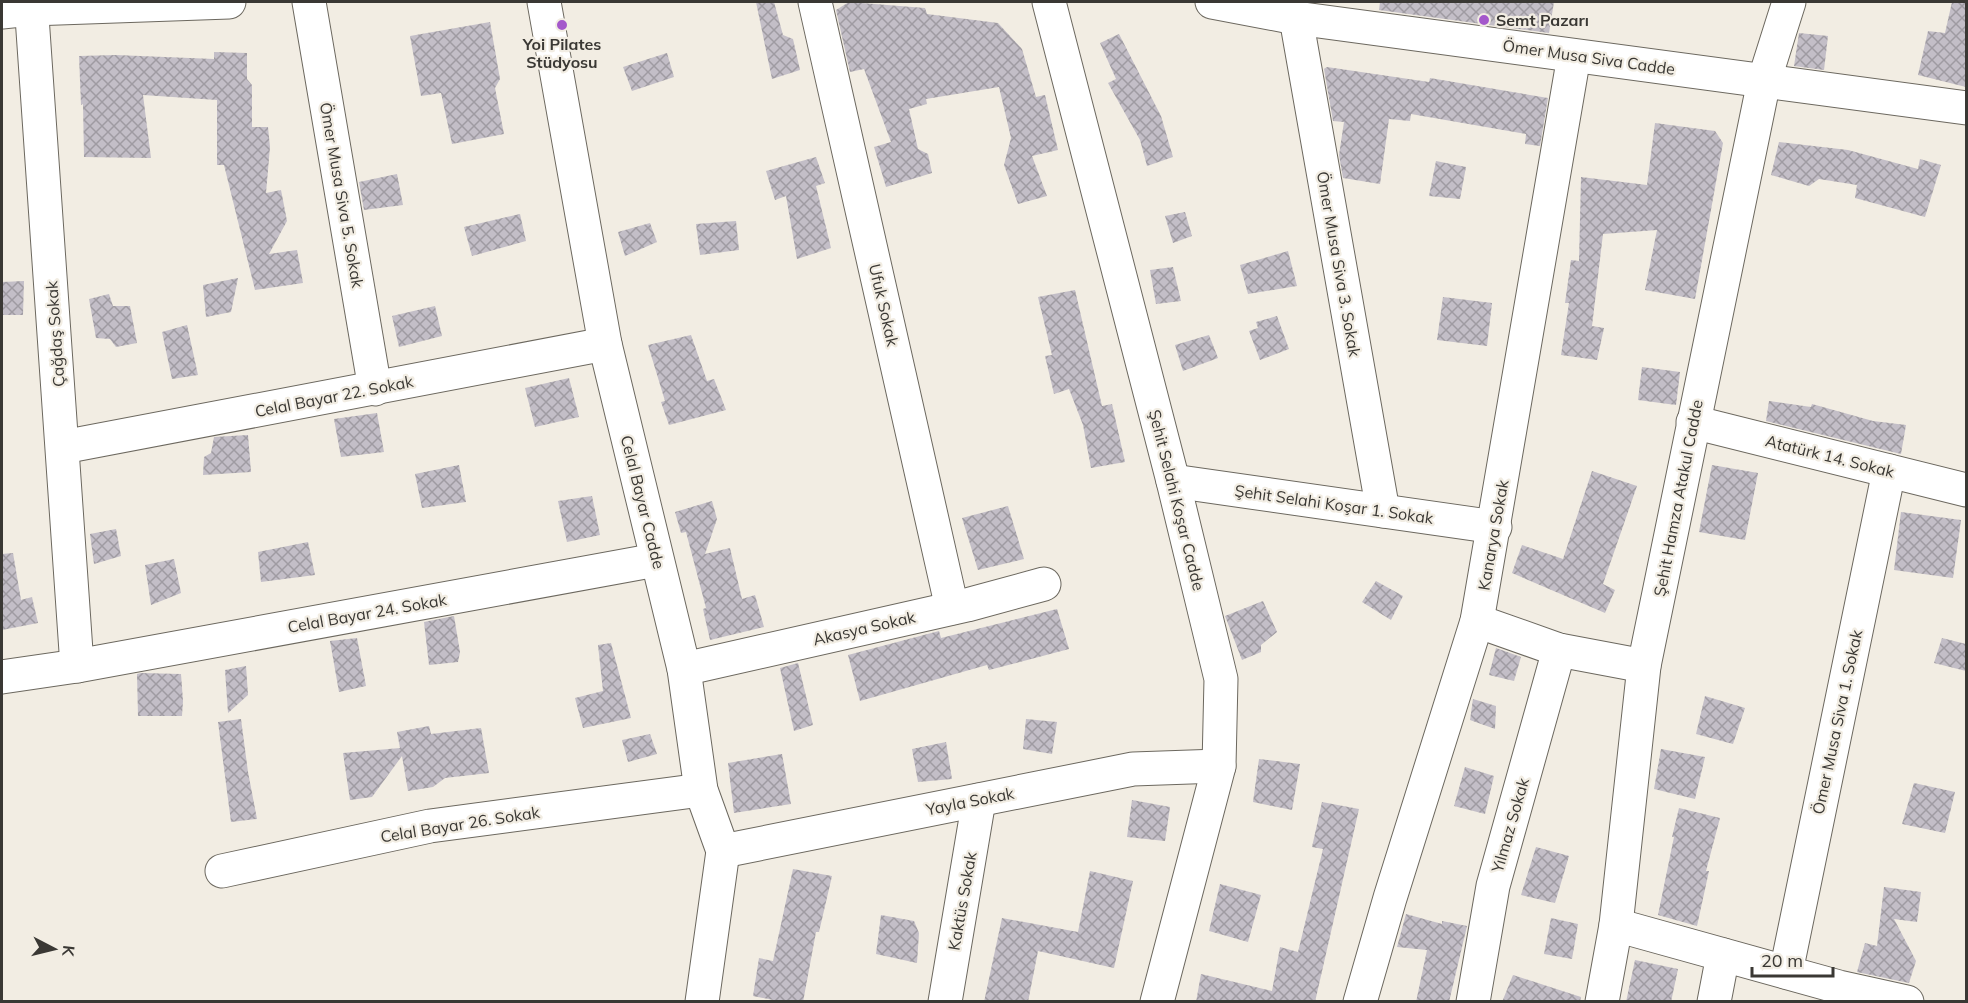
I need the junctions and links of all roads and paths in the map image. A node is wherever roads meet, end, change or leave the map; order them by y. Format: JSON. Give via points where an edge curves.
{"nodes":[{"id":1,"x":230,"y":2,"type":"edge"},
{"id":2,"x":309,"y":2,"type":"edge"},
{"id":3,"x":544,"y":2,"type":"edge"},
{"id":4,"x":815,"y":2,"type":"edge"},
{"id":5,"x":1049,"y":2,"type":"edge"},
{"id":6,"x":1212,"y":2,"type":"edge"},
{"id":7,"x":1789,"y":2,"type":"edge"},
{"id":8,"x":21,"y":7,"type":"edge"},
{"id":9,"x":1296,"y":18,"type":"junction"},
{"id":10,"x":1574,"y":56,"type":"junction"},
{"id":11,"x":1764,"y":81,"type":"junction"},
{"id":12,"x":1966,"y":108,"type":"edge"},
{"id":13,"x":605,"y":344,"type":"junction"},
{"id":14,"x":375,"y":389,"type":"junction"},
{"id":15,"x":1693,"y":422,"type":"junction"},
{"id":16,"x":63,"y":447,"type":"junction"},
{"id":17,"x":1889,"y":471,"type":"junction"},
{"id":18,"x":1173,"y":481,"type":"junction"},
{"id":19,"x":1966,"y":490,"type":"edge"},
{"id":20,"x":1383,"y":511,"type":"junction"},
{"id":21,"x":1495,"y":527,"type":"junction"},
{"id":22,"x":656,"y":560,"type":"junction"},
{"id":23,"x":1044,"y":584,"type":"dead end"},
{"id":24,"x":952,"y":608,"type":"junction"},
{"id":25,"x":1477,"y":621,"type":"junction"},
{"id":26,"x":1559,"y":650,"type":"junction"},
{"id":27,"x":77,"y":666,"type":"junction"},
{"id":28,"x":1644,"y":666,"type":"junction"},
{"id":29,"x":684,"y":669,"type":"junction"},
{"id":30,"x":2,"y":677,"type":"edge"},
{"id":31,"x":1219,"y":766,"type":"junction"},
{"id":32,"x":701,"y":790,"type":"junction"},
{"id":33,"x":979,"y":800,"type":"junction"},
{"id":34,"x":723,"y":851,"type":"junction"},
{"id":35,"x":222,"y":871,"type":"dead end"},
{"id":36,"x":1616,"y":925,"type":"junction"},
{"id":37,"x":1723,"y":955,"type":"junction"},
{"id":38,"x":1786,"y":972,"type":"junction"},
{"id":39,"x":702,"y":1002,"type":"edge"},
{"id":40,"x":945,"y":1002,"type":"edge"},
{"id":41,"x":1156,"y":1002,"type":"edge"},
{"id":42,"x":1360,"y":1002,"type":"edge"},
{"id":43,"x":1473,"y":1002,"type":"edge"},
{"id":44,"x":1602,"y":1002,"type":"edge"},
{"id":45,"x":1714,"y":1002,"type":"edge"},
{"id":46,"x":1907,"y":1002,"type":"edge"}],
"edges":[{"from":1,"to":8,"type":"street"},
{"from":2,"to":14,"type":"street","name":"Ömer Musa Siva 5. Sokak"},
{"from":3,"to":13,"type":"street","name":"Celal Bayar Cadde"},
{"from":4,"to":24,"type":"street","name":"Ufuk Sokak"},
{"from":5,"to":18,"type":"street","name":"Şehit Selahi Koşar Cadde"},
{"from":6,"to":9,"type":"street","name":"Ömer Musa Siva Cadde"},
{"from":7,"to":11,"type":"street","name":"Şehit Hamza Atakul Cadde"},
{"from":8,"to":16,"type":"street","name":"Çağdaş Sokak"},
{"from":9,"to":10,"type":"street","name":"Ömer Musa Siva Cadde"},
{"from":9,"to":20,"type":"street","name":"Ömer Musa Siva 3. Sokak"},
{"from":10,"to":11,"type":"street","name":"Ömer Musa Siva Cadde"},
{"from":10,"to":21,"type":"street","name":"Kanarya Sokak"},
{"from":11,"to":12,"type":"street","name":"Ömer Musa Siva Cadde"},
{"from":11,"to":15,"type":"street","name":"Şehit Hamza Atakul Cadde"},
{"from":13,"to":14,"type":"street","name":"Celal Bayar 22. Sokak"},
{"from":13,"to":22,"type":"street","name":"Celal Bayar Cadde"},
{"from":14,"to":16,"type":"street","name":"Celal Bayar 22. Sokak"},
{"from":15,"to":17,"type":"street","name":"Atatürk 14. Sokak"},
{"from":15,"to":28,"type":"street","name":"Şehit Hamza Atakul Cadde"},
{"from":16,"to":27,"type":"street","name":"Çağdaş Sokak"},
{"from":17,"to":19,"type":"street","name":"Atatürk 14. Sokak"},
{"from":17,"to":38,"type":"street","name":"Ömer Musa Siva 1. Sokak"},
{"from":18,"to":20,"type":"street","name":"Şehit Selahi Koşar 1. Sokak"},
{"from":18,"to":31,"type":"street","name":"Şehit Selahi Koşar Cadde","via":[[1221,679]]},
{"from":20,"to":21,"type":"street","name":"Şehit Selahi Koşar 1. Sokak"},
{"from":21,"to":25,"type":"street","name":"Kanarya Sokak"},
{"from":22,"to":27,"type":"street","name":"Celal Bayar 24. Sokak"},
{"from":22,"to":29,"type":"street","name":"Celal Bayar Cadde"},
{"from":23,"to":24,"type":"street","name":"Akasya Sokak"},
{"from":24,"to":29,"type":"street","name":"Akasya Sokak"},
{"from":25,"to":26,"type":"street"},
{"from":25,"to":42,"type":"street","name":"Kanarya Sokak"},
{"from":26,"to":28,"type":"street"},
{"from":26,"to":43,"type":"street","name":"Yılmaz Sokak","via":[[1493,886]]},
{"from":27,"to":30,"type":"street","name":"Celal Bayar 24. Sokak"},
{"from":28,"to":36,"type":"street","name":"Şehit Hamza Atakul Cadde"},
{"from":29,"to":32,"type":"street","name":"Celal Bayar Cadde"},
{"from":31,"to":33,"type":"street","name":"Yayla Sokak","via":[[1133,769]]},
{"from":31,"to":41,"type":"street","name":"Şehit Selahi Koşar Cadde"},
{"from":32,"to":34,"type":"street","name":"Celal Bayar Cadde"},
{"from":32,"to":35,"type":"street","name":"Celal Bayar 26. Sokak","via":[[430,826]]},
{"from":33,"to":34,"type":"street","name":"Yayla Sokak"},
{"from":33,"to":40,"type":"street","name":"Kaktüs Sokak"},
{"from":34,"to":39,"type":"street","name":"Celal Bayar Cadde"},
{"from":36,"to":37,"type":"street"},
{"from":36,"to":44,"type":"street","name":"Şehit Hamza Atakul Cadde"},
{"from":37,"to":38,"type":"street"},
{"from":37,"to":45,"type":"street"},
{"from":38,"to":46,"type":"street"}]}
